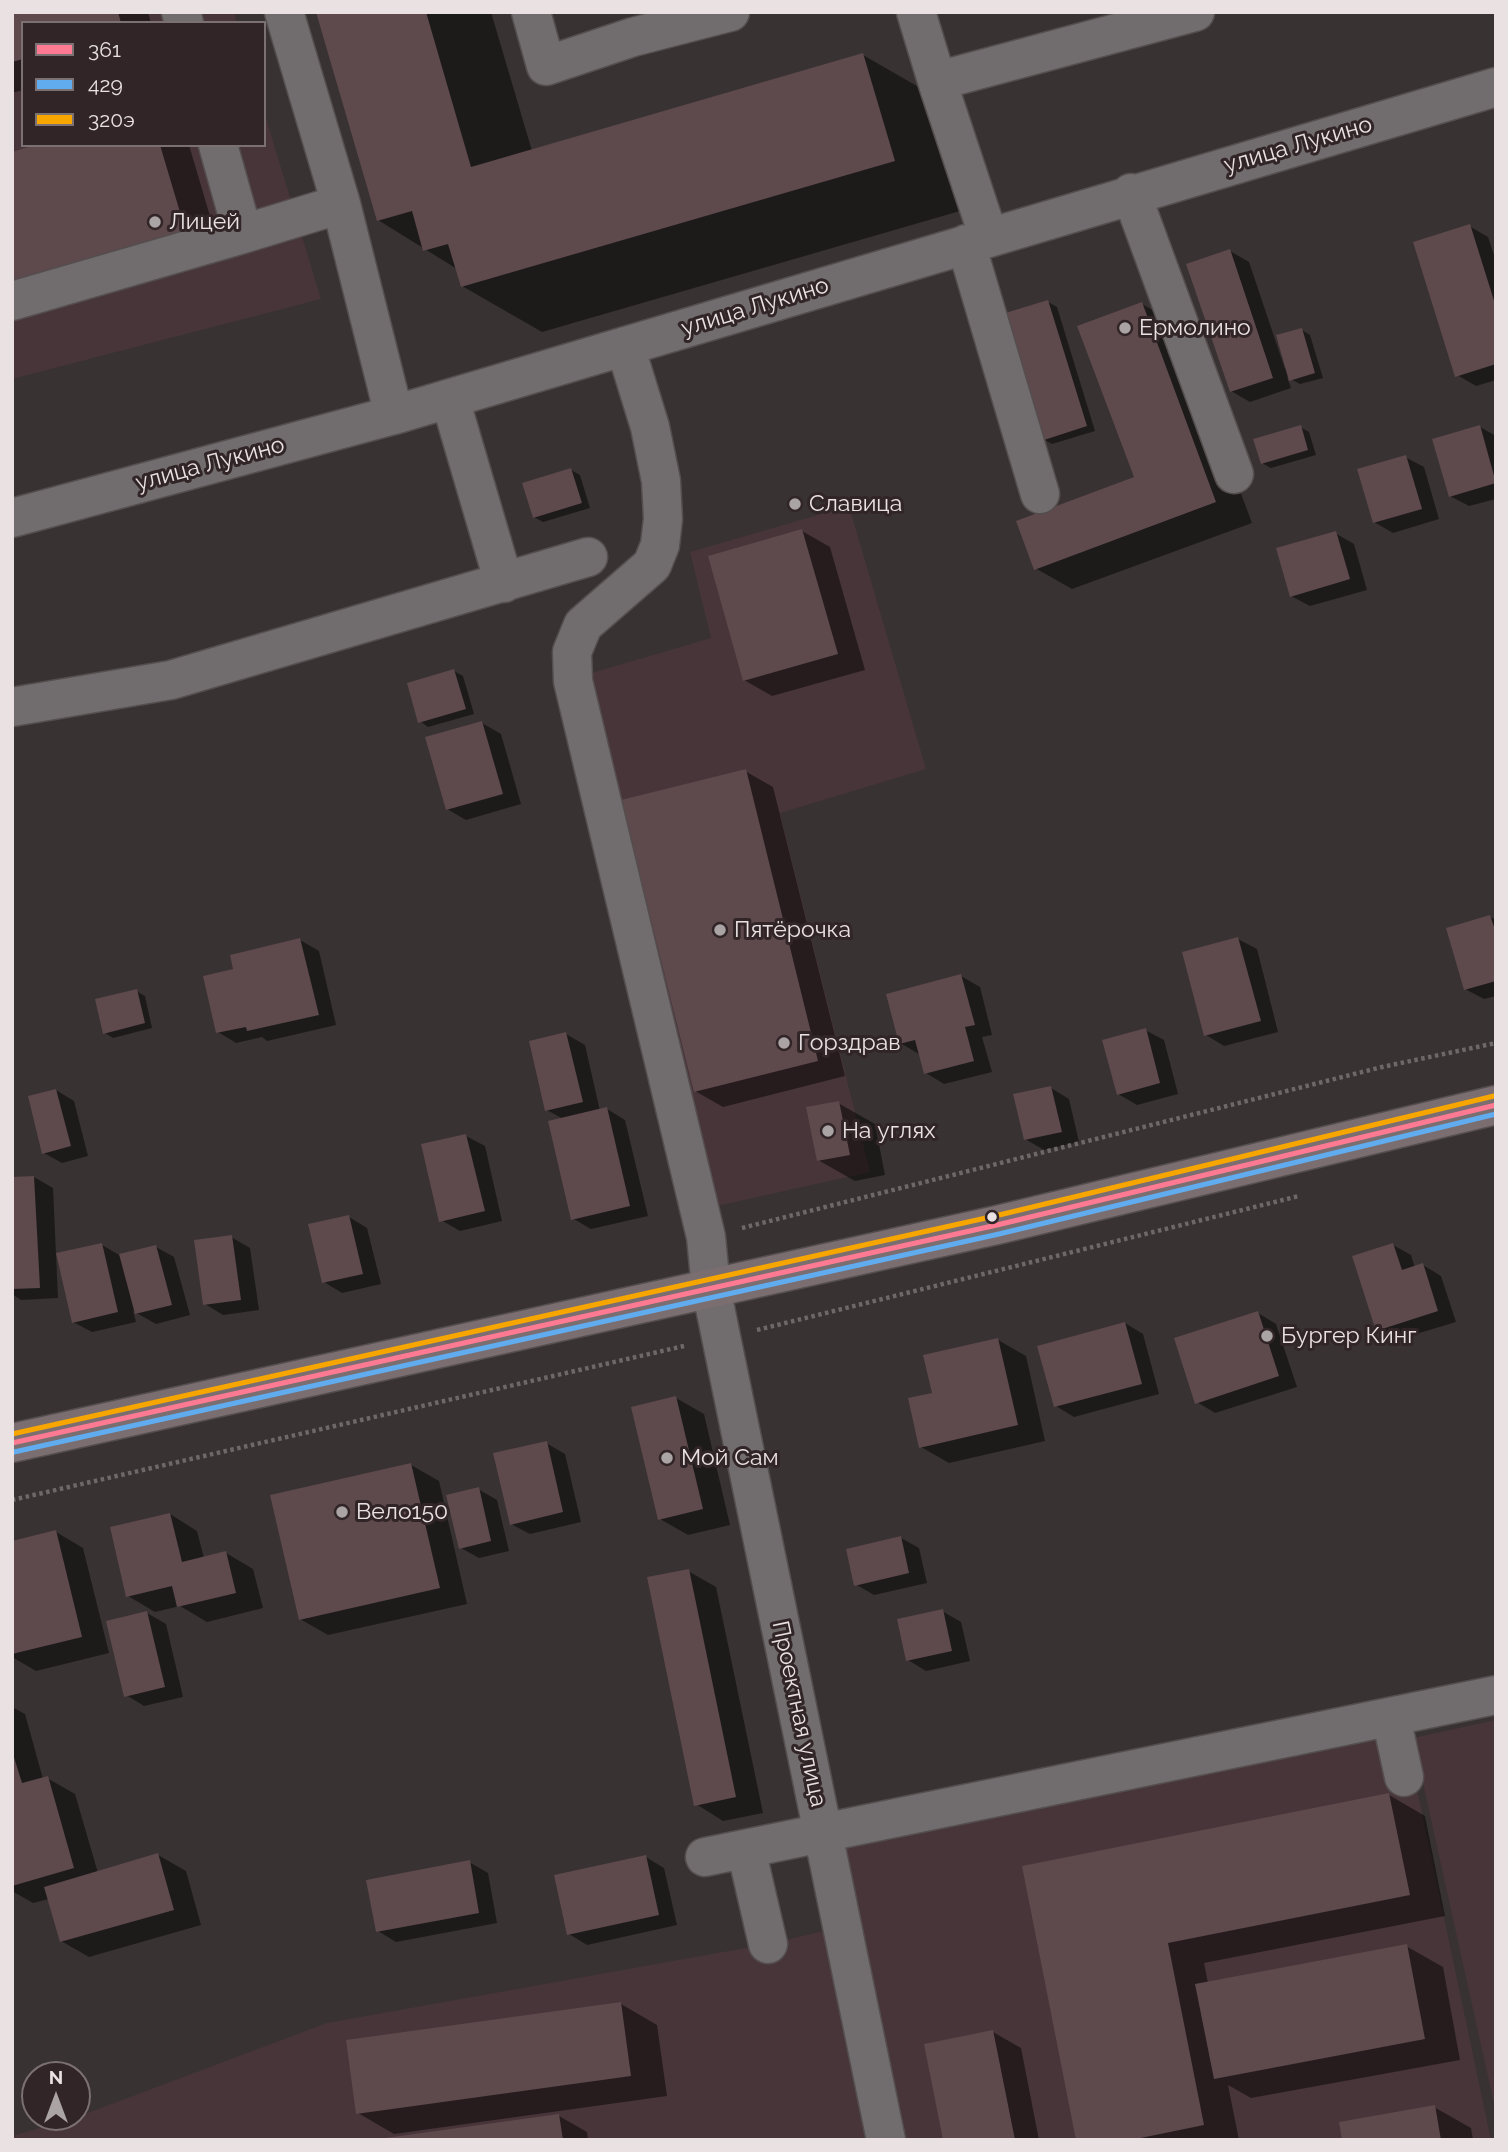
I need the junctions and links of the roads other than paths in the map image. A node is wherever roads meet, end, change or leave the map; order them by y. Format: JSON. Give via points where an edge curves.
{"nodes":[{"id":1,"x":284,"y":12,"type":"edge"},
{"id":2,"x":531,"y":12,"type":"edge"},
{"id":3,"x":730,"y":12,"type":"edge"},
{"id":4,"x":916,"y":12,"type":"edge"},
{"id":5,"x":1195,"y":12,"type":"edge"},
{"id":6,"x":630,"y":25,"type":"edge"},
{"id":7,"x":937,"y":81,"type":"junction"},
{"id":8,"x":1496,"y":87,"type":"edge"},
{"id":9,"x":219,"y":147,"type":"edge"},
{"id":10,"x":1131,"y":193,"type":"junction"},
{"id":11,"x":341,"y":204,"type":"junction"},
{"id":12,"x":243,"y":234,"type":"junction"},
{"id":13,"x":977,"y":241,"type":"junction"},
{"id":14,"x":12,"y":301,"type":"edge"},
{"id":15,"x":625,"y":346,"type":"junction"},
{"id":16,"x":450,"y":399,"type":"junction"},
{"id":17,"x":394,"y":415,"type":"junction"},
{"id":18,"x":1234,"y":474,"type":"dead end"},
{"id":19,"x":1040,"y":494,"type":"dead end"},
{"id":20,"x":12,"y":518,"type":"edge"},
{"id":21,"x":588,"y":557,"type":"dead end"},
{"id":22,"x":505,"y":583,"type":"junction"},
{"id":23,"x":12,"y":707,"type":"edge"},
{"id":24,"x":1496,"y":1105,"type":"edge"},
{"id":25,"x":711,"y":1288,"type":"junction"},
{"id":26,"x":12,"y":1443,"type":"edge"},
{"id":27,"x":1496,"y":1695,"type":"edge"},
{"id":28,"x":1391,"y":1717,"type":"junction"},
{"id":29,"x":1404,"y":1777,"type":"dead end"},
{"id":30,"x":824,"y":1833,"type":"junction"},
{"id":31,"x":746,"y":1849,"type":"junction"},
{"id":32,"x":705,"y":1857,"type":"dead end"},
{"id":33,"x":768,"y":1944,"type":"dead end"},
{"id":34,"x":886,"y":2140,"type":"edge"}],
"edges":[{"from":1,"to":11,"type":"street"},
{"from":2,"to":6,"type":"street","via":[[546,66]]},
{"from":3,"to":6,"type":"street"},
{"from":4,"to":7,"type":"street"},
{"from":5,"to":7,"type":"street"},
{"from":7,"to":13,"type":"street"},
{"from":8,"to":10,"type":"street","name":"улица Лукино"},
{"from":9,"to":12,"type":"street"},
{"from":10,"to":13,"type":"street","name":"улица Лукино"},
{"from":10,"to":18,"type":"street"},
{"from":11,"to":12,"type":"street"},
{"from":11,"to":17,"type":"street"},
{"from":12,"to":14,"type":"street"},
{"from":13,"to":15,"type":"street","name":"улица Лукино"},
{"from":13,"to":19,"type":"street"},
{"from":15,"to":16,"type":"street","name":"улица Лукино"},
{"from":15,"to":25,"type":"street","name":"Проектная улица","via":[[661,481],[660,545],[652,565],[583,625],[572,652],[573,681],[706,1237]]},
{"from":16,"to":17,"type":"street","name":"улица Лукино"},
{"from":16,"to":22,"type":"street"},
{"from":17,"to":20,"type":"street","name":"улица Лукино"},
{"from":21,"to":22,"type":"street"},
{"from":22,"to":23,"type":"street","via":[[171,680]]},
{"from":24,"to":25,"type":"main road","via":[[997,1225]]},
{"from":25,"to":26,"type":"main road"},
{"from":25,"to":30,"type":"street","name":"Проектная улица"},
{"from":27,"to":28,"type":"street"},
{"from":28,"to":29,"type":"street"},
{"from":28,"to":30,"type":"street"},
{"from":30,"to":31,"type":"street"},
{"from":30,"to":34,"type":"street","name":"Проектная улица"},
{"from":31,"to":32,"type":"street"},
{"from":31,"to":33,"type":"street"}]}
